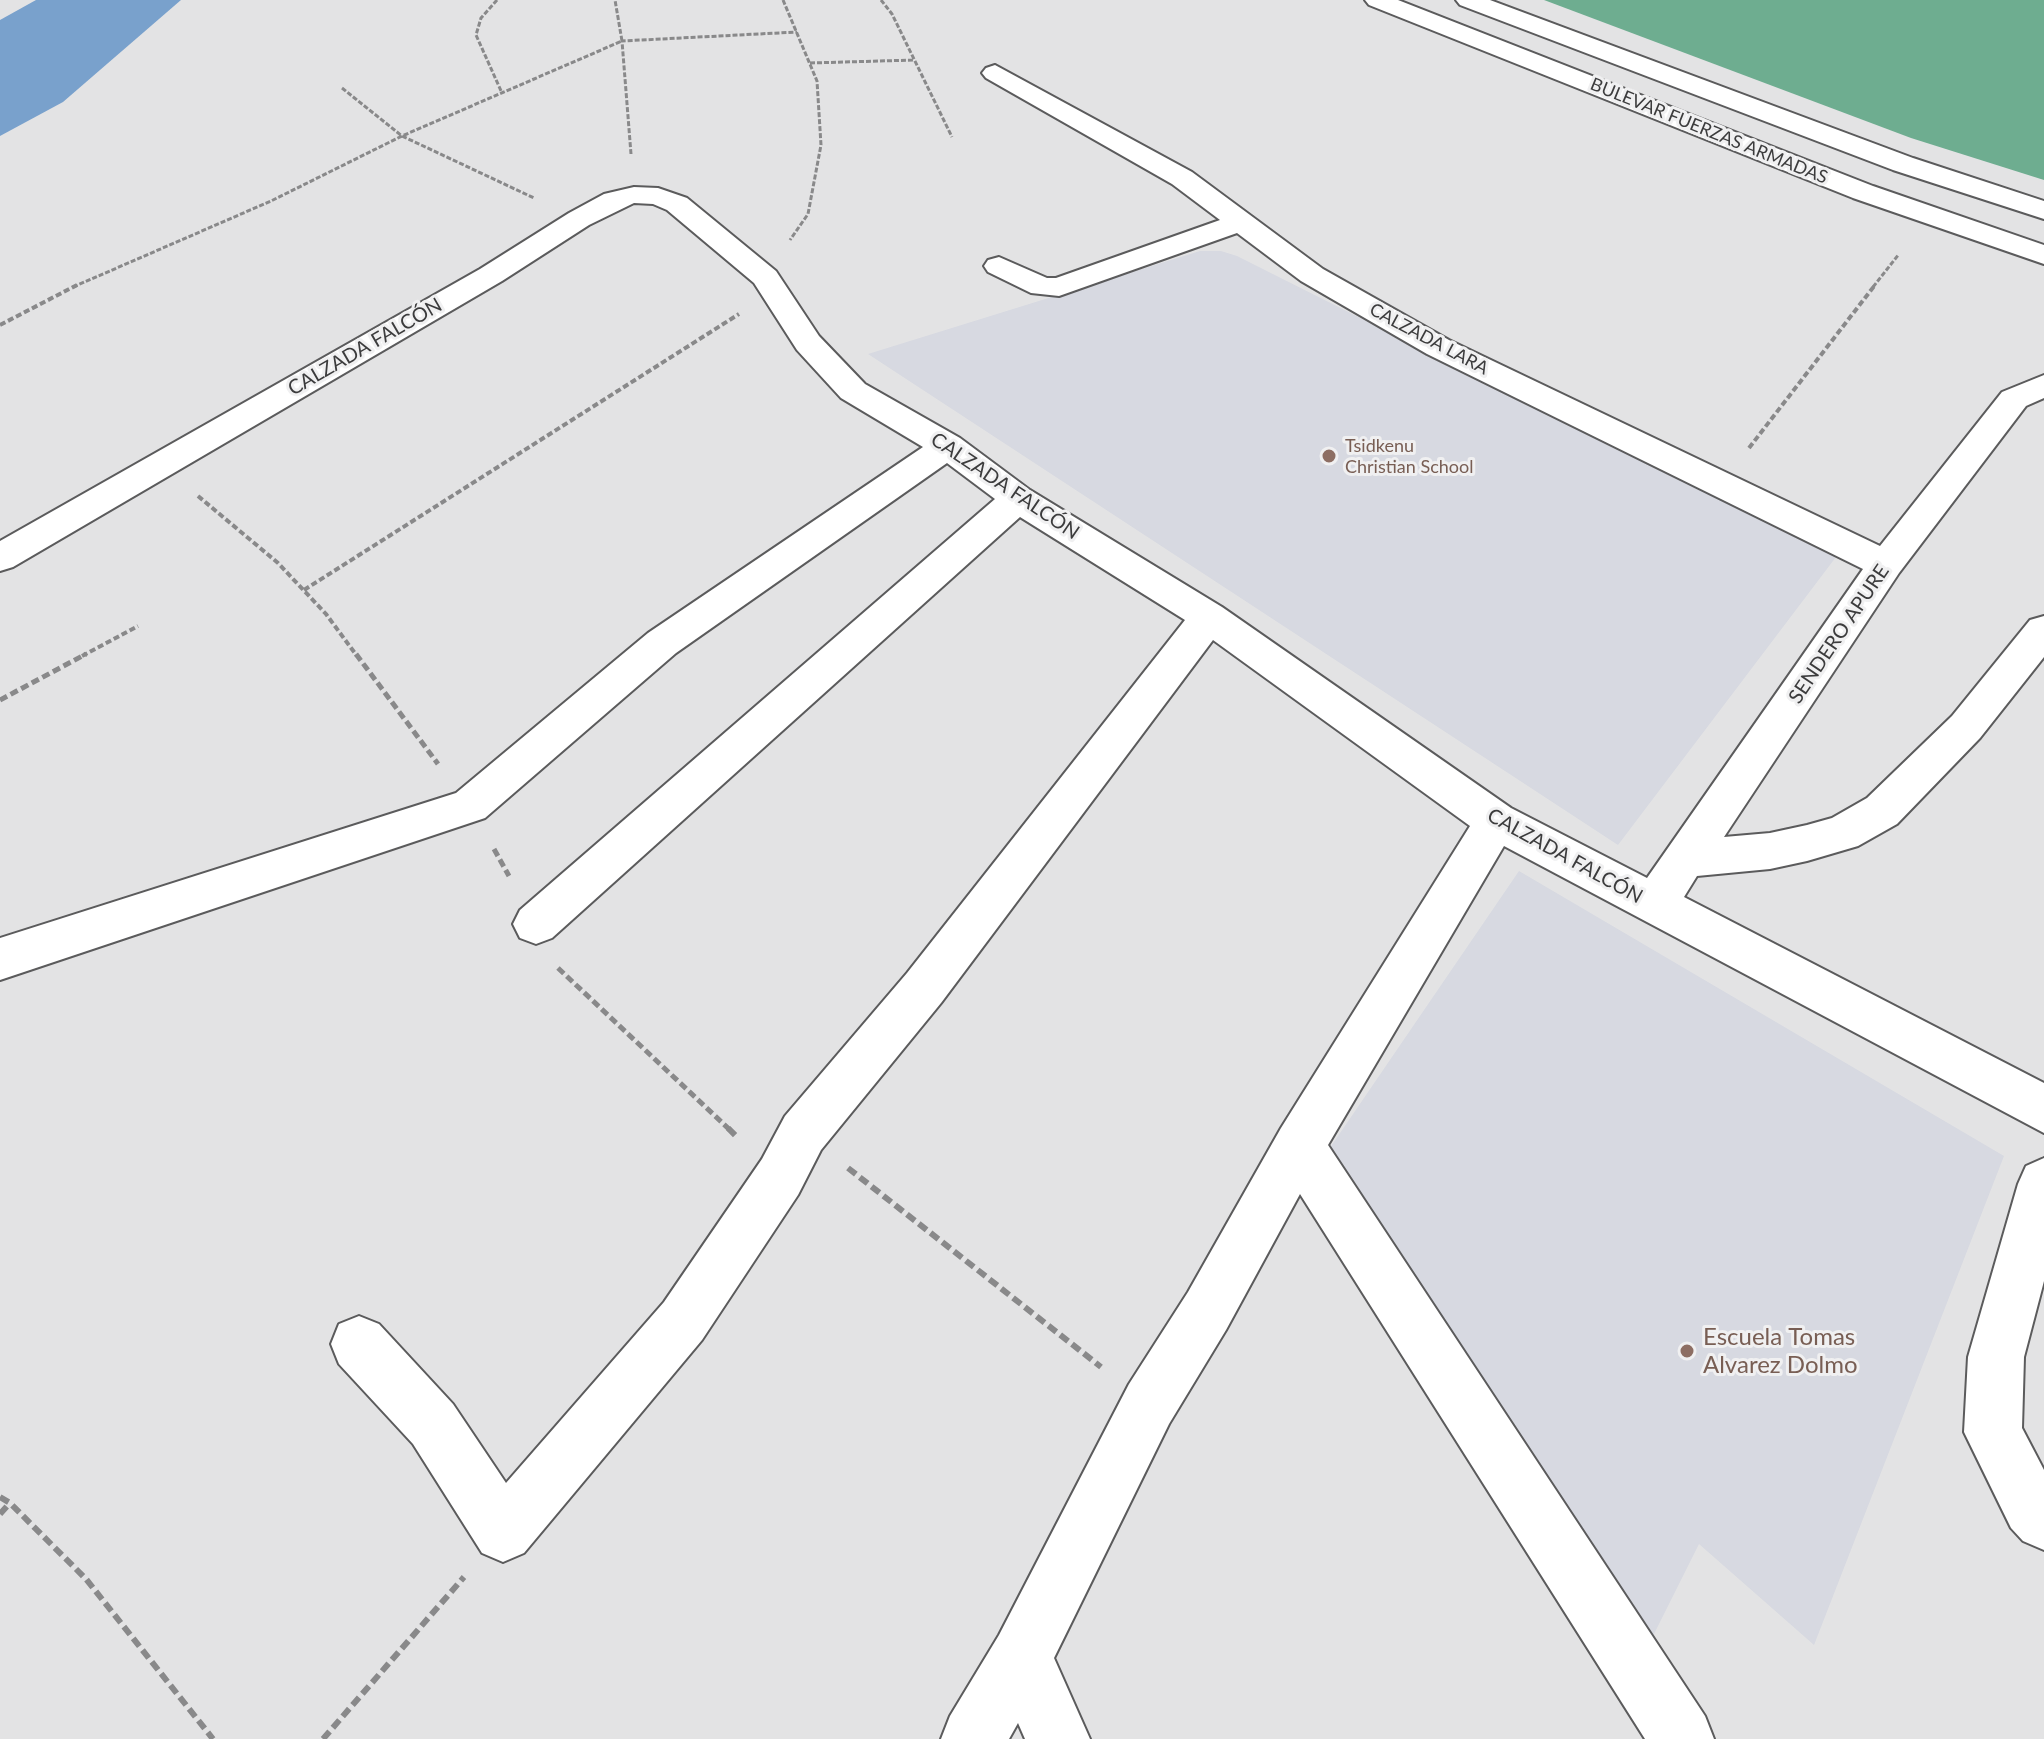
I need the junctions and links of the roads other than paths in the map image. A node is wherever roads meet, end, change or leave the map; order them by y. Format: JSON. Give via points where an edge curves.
{"nodes":[{"id":1,"x":1377,"y":0,"type":"edge"},
{"id":2,"x":1468,"y":0,"type":"edge"},
{"id":3,"x":995,"y":73,"type":"dead end"},
{"id":4,"x":2044,"y":210,"type":"edge"},
{"id":5,"x":1241,"y":222,"type":"junction"},
{"id":6,"x":2044,"y":255,"type":"edge"},
{"id":7,"x":999,"y":266,"type":"dead end"},
{"id":8,"x":2044,"y":385,"type":"edge"},
{"id":9,"x":948,"y":446,"type":"junction"},
{"id":10,"x":1018,"y":499,"type":"junction"},
{"id":11,"x":0,"y":558,"type":"edge"},
{"id":12,"x":1886,"y":564,"type":"junction"},
{"id":13,"x":1209,"y":617,"type":"junction"},
{"id":14,"x":2044,"y":630,"type":"edge"},
{"id":15,"x":1496,"y":821,"type":"junction"},
{"id":16,"x":1685,"y":859,"type":"junction"},
{"id":17,"x":1654,"y":904,"type":"junction"},
{"id":18,"x":536,"y":924,"type":"dead end"},
{"id":19,"x":0,"y":959,"type":"edge"},
{"id":20,"x":2044,"y":1109,"type":"edge"},
{"id":21,"x":1299,"y":1146,"type":"junction"},
{"id":22,"x":2044,"y":1184,"type":"edge"},
{"id":23,"x":359,"y":1344,"type":"dead end"},
{"id":24,"x":2044,"y":1520,"type":"edge"},
{"id":25,"x":1021,"y":1657,"type":"junction"},
{"id":26,"x":973,"y":1739,"type":"edge"},
{"id":27,"x":1058,"y":1739,"type":"edge"},
{"id":28,"x":1682,"y":1739,"type":"edge"}],
"edges":[{"from":1,"to":6,"type":"main road","name":"BULEVAR FUERZAS ARMADAS","via":[[1863,192]]},
{"from":2,"to":4,"type":"main road","name":"BULEVAR FUERZAS ARMADAS","via":[[1903,164]]},
{"from":3,"to":5,"type":"main road","name":"CALZADA LARA","via":[[1182,178]]},
{"from":5,"to":7,"type":"main road","via":[[1059,287],[1042,287]]},
{"from":5,"to":12,"type":"main road","name":"CALZADA LARA","via":[[1312,275],[1438,347]]},
{"from":8,"to":12,"type":"main road","name":"SENDERO APURE","via":[[2014,399]]},
{"from":9,"to":10,"type":"main road","name":"CALZADA FALCÓN"},
{"from":9,"to":11,"type":"main road","name":"CALZADA FALCÓN","via":[[853,391],[808,343],[770,284],[677,204],[634,195],[579,219]]},
{"from":9,"to":19,"type":"main road","via":[[662,643],[470,806]]},
{"from":10,"to":13,"type":"main road","name":"CALZADA FALCÓN"},
{"from":10,"to":18,"type":"main road"},
{"from":12,"to":16,"type":"main road","name":"SENDERO APURE"},
{"from":13,"to":15,"type":"main road","name":"CALZADA FALCÓN"},
{"from":13,"to":23,"type":"main road","via":[[924,988],[803,1133],[780,1177],[683,1321],[503,1532],[433,1424]]},
{"from":14,"to":16,"type":"main road","via":[[1966,727],[1882,811],[1843,833],[1807,843]]},
{"from":15,"to":17,"type":"main road","name":"CALZADA FALCÓN"},
{"from":15,"to":21,"type":"main road"},
{"from":16,"to":17,"type":"main road","name":"SENDERO APURE"},
{"from":17,"to":20,"type":"main road","name":"CALZADA FALCÓN"},
{"from":21,"to":25,"type":"main road","via":[[1149,1404]]},
{"from":21,"to":28,"type":"main road"},
{"from":22,"to":24,"type":"main road","via":[[1996,1357],[1993,1432]]},
{"from":25,"to":26,"type":"main road"},
{"from":25,"to":27,"type":"main road"}]}
